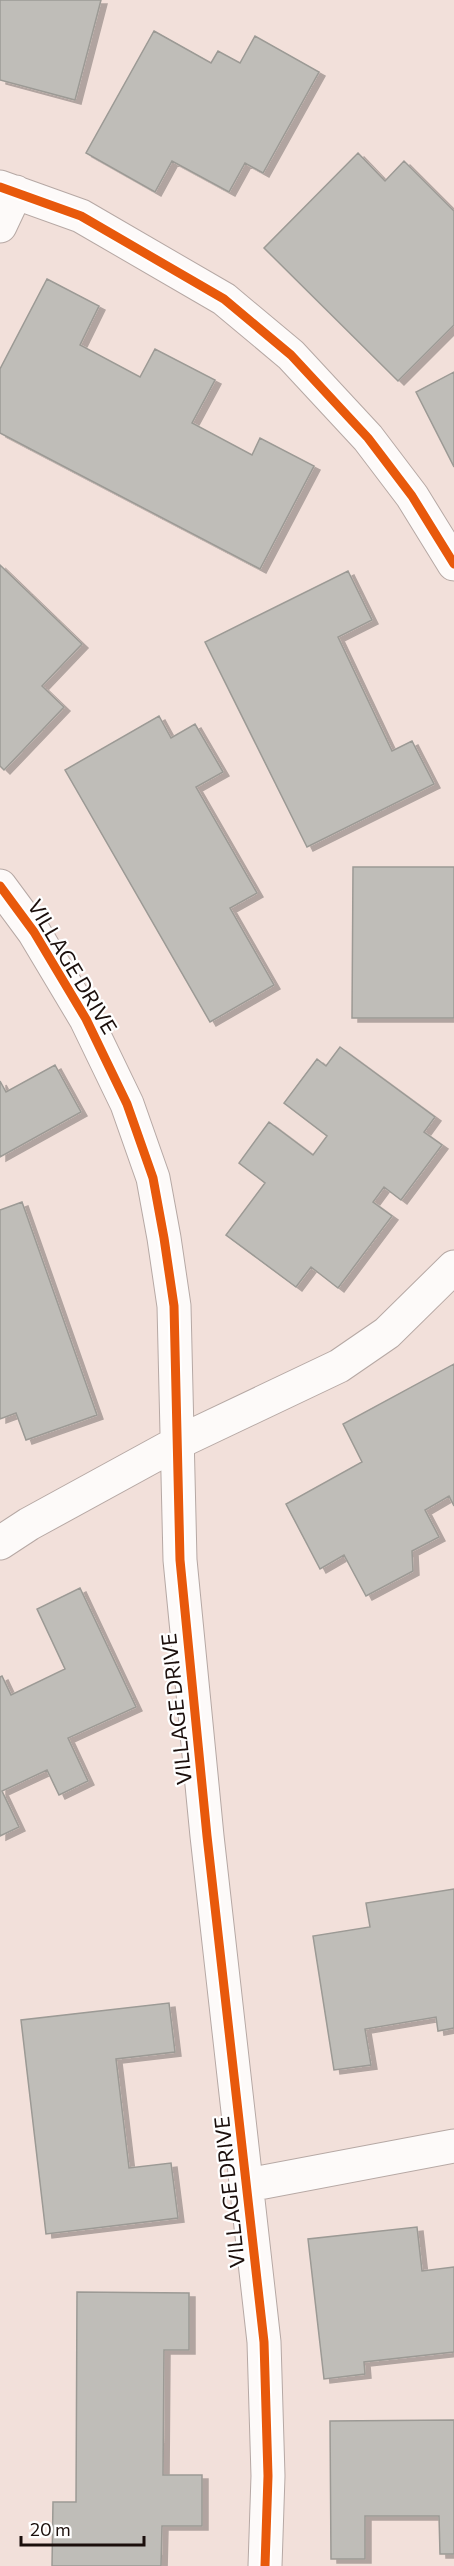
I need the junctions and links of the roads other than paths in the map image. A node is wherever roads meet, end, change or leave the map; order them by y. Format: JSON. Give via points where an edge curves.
{"nodes":[{"id":1,"x":8,"y":189,"type":"edge"},
{"id":2,"x":0,"y":226,"type":"edge"},
{"id":3,"x":454,"y":564,"type":"edge"},
{"id":4,"x":0,"y":886,"type":"edge"},
{"id":5,"x":454,"y":1267,"type":"edge"},
{"id":6,"x":179,"y":1442,"type":"junction"},
{"id":7,"x":0,"y":1544,"type":"edge"},
{"id":8,"x":454,"y":2146,"type":"edge"},
{"id":9,"x":248,"y":2185,"type":"junction"},
{"id":10,"x":265,"y":2566,"type":"edge"}],
"edges":[{"from":1,"to":2,"type":"street"},
{"from":1,"to":3,"type":"street","via":[[81,216],[224,299],[282,348],[368,438],[412,496]]},
{"from":4,"to":6,"type":"street","name":"VILLAGE DRIVE","via":[[34,932],[86,1019],[128,1104],[153,1178],[174,1306]]},
{"from":5,"to":6,"type":"street","via":[[387,1333],[339,1366]]},
{"from":6,"to":7,"type":"street","via":[[29,1524]]},
{"from":6,"to":9,"type":"street","name":"VILLAGE DRIVE","via":[[180,1560],[207,1836]]},
{"from":8,"to":9,"type":"street"},
{"from":9,"to":10,"type":"street","name":"VILLAGE DRIVE","via":[[264,2342],[268,2476]]}]}
